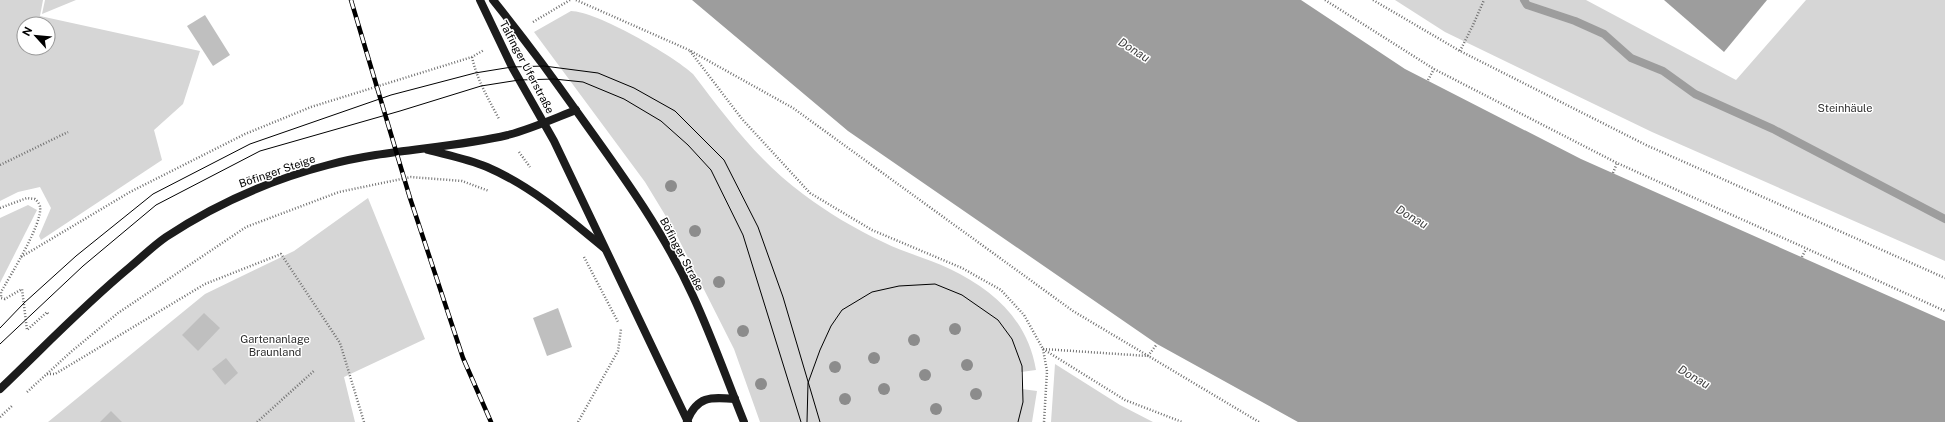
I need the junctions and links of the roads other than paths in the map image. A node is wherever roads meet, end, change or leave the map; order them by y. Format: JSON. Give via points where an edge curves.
{"nodes":[{"id":1,"x":480,"y":0,"type":"edge"},
{"id":2,"x":493,"y":0,"type":"edge"},
{"id":3,"x":576,"y":110,"type":"junction"},
{"id":4,"x":544,"y":123,"type":"junction"},
{"id":5,"x":426,"y":149,"type":"junction"},
{"id":6,"x":608,"y":250,"type":"junction"},
{"id":7,"x":0,"y":389,"type":"edge"},
{"id":8,"x":734,"y":398,"type":"junction"},
{"id":9,"x":687,"y":422,"type":"edge"},
{"id":10,"x":744,"y":422,"type":"edge"}],
"edges":[{"from":1,"to":4,"type":"street","name":"Talfinger Uferstraße","via":[[512,67]]},
{"from":2,"to":3,"type":"street","name":"Talfinger Uferstraße"},
{"from":3,"to":4,"type":"street","name":"Böfinger Steige"},
{"from":3,"to":8,"type":"street","name":"Böfinger Straße","via":[[631,185],[657,228],[693,295]]},
{"from":4,"to":5,"type":"street","name":"Böfinger Steige","via":[[508,135]]},
{"from":4,"to":6,"type":"street"},
{"from":5,"to":6,"type":"street","via":[[486,167],[528,188]]},
{"from":5,"to":7,"type":"street","name":"Böfinger Steige","via":[[329,164],[263,185],[224,202],[165,238],[106,286]]},
{"from":6,"to":9,"type":"street"},
{"from":8,"to":9,"type":"street","via":[[699,402]]},
{"from":8,"to":10,"type":"street","name":"Böfinger Straße"}]}
